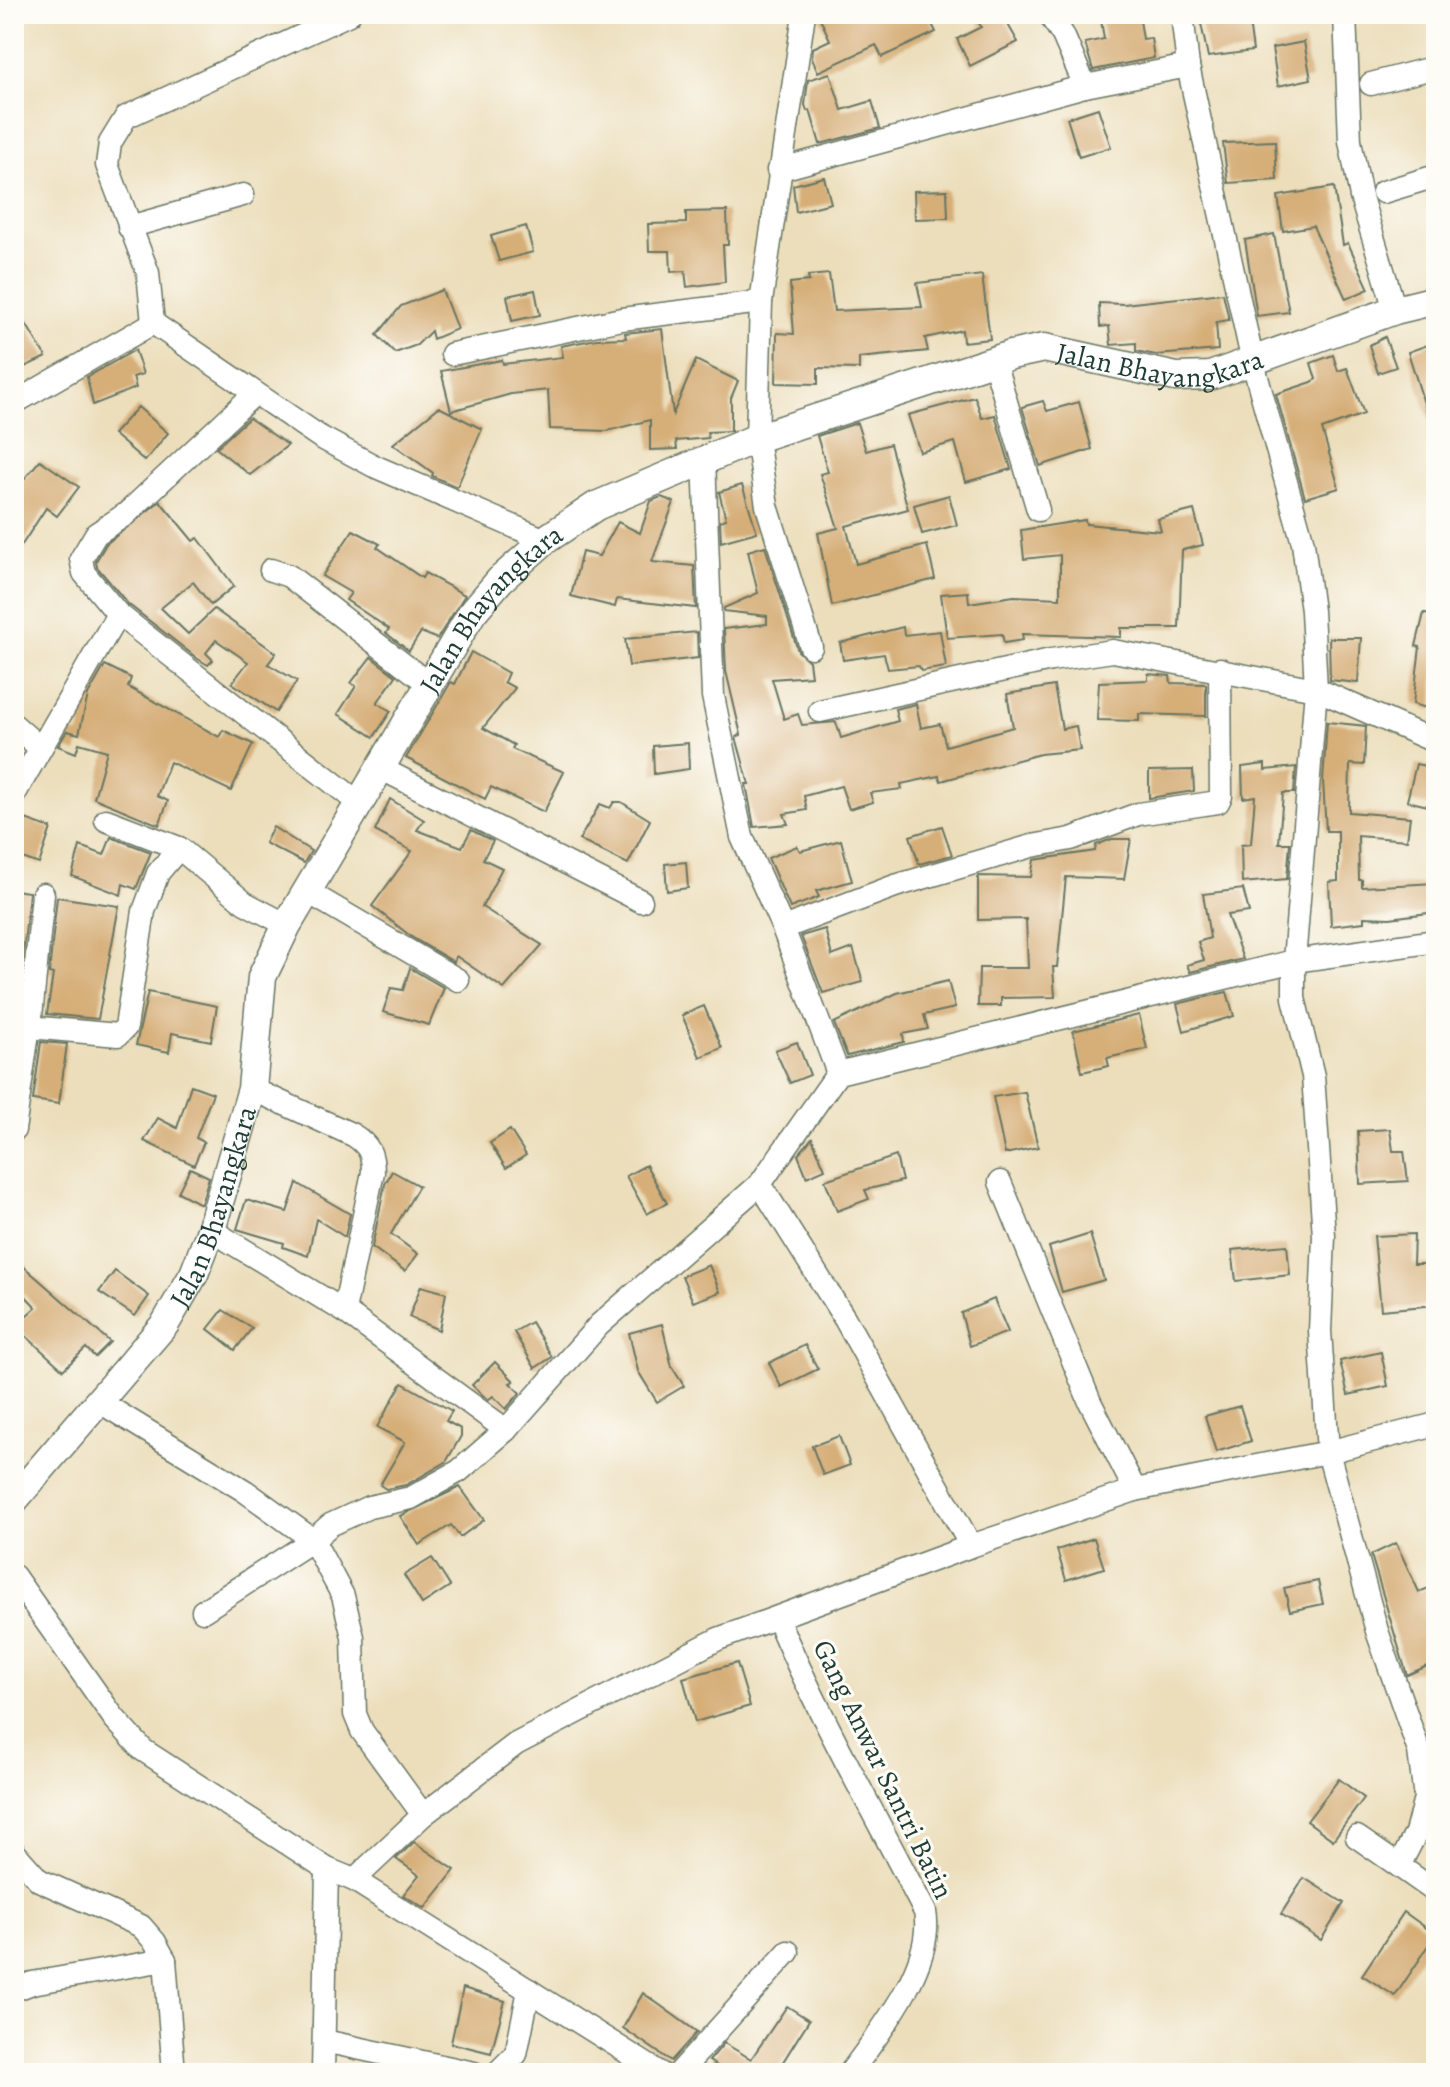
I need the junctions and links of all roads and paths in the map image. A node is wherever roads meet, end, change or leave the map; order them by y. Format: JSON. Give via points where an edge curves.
{"nodes":[{"id":1,"x":349,"y":14,"type":"edge"},
{"id":2,"x":804,"y":14,"type":"edge"},
{"id":3,"x":1049,"y":14,"type":"edge"},
{"id":4,"x":1182,"y":14,"type":"edge"},
{"id":5,"x":1345,"y":14,"type":"edge"},
{"id":6,"x":1188,"y":66,"type":"junction"},
{"id":7,"x":1436,"y":67,"type":"edge"},
{"id":8,"x":1371,"y":84,"type":"dead end"},
{"id":9,"x":1085,"y":86,"type":"junction"},
{"id":10,"x":778,"y":170,"type":"junction"},
{"id":11,"x":1436,"y":176,"type":"edge"},
{"id":12,"x":1383,"y":192,"type":"dead end"},
{"id":13,"x":243,"y":195,"type":"dead end"},
{"id":14,"x":129,"y":227,"type":"junction"},
{"id":15,"x":1436,"y":300,"type":"edge"},
{"id":16,"x":761,"y":302,"type":"junction"},
{"id":17,"x":1395,"y":310,"type":"junction"},
{"id":18,"x":153,"y":323,"type":"junction"},
{"id":19,"x":452,"y":354,"type":"dead end"},
{"id":20,"x":994,"y":361,"type":"junction"},
{"id":21,"x":1253,"y":363,"type":"junction"},
{"id":22,"x":253,"y":395,"type":"junction"},
{"id":23,"x":14,"y":403,"type":"edge"},
{"id":24,"x":757,"y":438,"type":"junction"},
{"id":25,"x":704,"y":458,"type":"junction"},
{"id":26,"x":1038,"y":510,"type":"dead end"},
{"id":27,"x":545,"y":540,"type":"junction"},
{"id":28,"x":271,"y":570,"type":"dead end"},
{"id":29,"x":118,"y":614,"type":"junction"},
{"id":30,"x":811,"y":647,"type":"dead end"},
{"id":31,"x":1220,"y":669,"type":"junction"},
{"id":32,"x":430,"y":685,"type":"junction"},
{"id":33,"x":1316,"y":689,"type":"junction"},
{"id":34,"x":820,"y":711,"type":"dead end"},
{"id":35,"x":14,"y":725,"type":"edge"},
{"id":36,"x":1436,"y":742,"type":"edge"},
{"id":37,"x":40,"y":748,"type":"junction"},
{"id":38,"x":382,"y":769,"type":"junction"},
{"id":39,"x":14,"y":795,"type":"edge"},
{"id":40,"x":360,"y":804,"type":"junction"},
{"id":41,"x":106,"y":820,"type":"dead end"},
{"id":42,"x":179,"y":848,"type":"junction"},
{"id":43,"x":308,"y":892,"type":"junction"},
{"id":44,"x":43,"y":894,"type":"dead end"},
{"id":45,"x":641,"y":901,"type":"dead end"},
{"id":46,"x":287,"y":925,"type":"junction"},
{"id":47,"x":783,"y":928,"type":"junction"},
{"id":48,"x":1436,"y":941,"type":"edge"},
{"id":49,"x":1294,"y":961,"type":"junction"},
{"id":50,"x":458,"y":980,"type":"dead end"},
{"id":51,"x":29,"y":1026,"type":"junction"},
{"id":52,"x":838,"y":1073,"type":"junction"},
{"id":53,"x":252,"y":1089,"type":"junction"},
{"id":54,"x":14,"y":1130,"type":"edge"},
{"id":55,"x":1000,"y":1182,"type":"dead end"},
{"id":56,"x":760,"y":1184,"type":"junction"},
{"id":57,"x":211,"y":1230,"type":"junction"},
{"id":58,"x":344,"y":1311,"type":"junction"},
{"id":59,"x":100,"y":1402,"type":"junction"},
{"id":60,"x":1436,"y":1424,"type":"edge"},
{"id":61,"x":506,"y":1430,"type":"junction"},
{"id":62,"x":1328,"y":1452,"type":"junction"},
{"id":63,"x":1135,"y":1490,"type":"junction"},
{"id":64,"x":14,"y":1500,"type":"edge"},
{"id":65,"x":313,"y":1540,"type":"junction"},
{"id":66,"x":971,"y":1546,"type":"junction"},
{"id":67,"x":14,"y":1576,"type":"edge"},
{"id":68,"x":203,"y":1611,"type":"dead end"},
{"id":69,"x":777,"y":1618,"type":"junction"},
{"id":70,"x":423,"y":1815,"type":"junction"},
{"id":71,"x":1357,"y":1837,"type":"dead end"},
{"id":72,"x":14,"y":1852,"type":"edge"},
{"id":73,"x":1399,"y":1866,"type":"junction"},
{"id":74,"x":327,"y":1869,"type":"junction"},
{"id":75,"x":354,"y":1880,"type":"junction"},
{"id":76,"x":1436,"y":1892,"type":"edge"},
{"id":77,"x":788,"y":1952,"type":"dead end"},
{"id":78,"x":165,"y":1960,"type":"junction"},
{"id":79,"x":14,"y":1990,"type":"edge"},
{"id":80,"x":529,"y":1990,"type":"junction"},
{"id":81,"x":324,"y":2041,"type":"junction"},
{"id":82,"x":174,"y":2073,"type":"edge"},
{"id":83,"x":323,"y":2073,"type":"edge"},
{"id":84,"x":474,"y":2073,"type":"edge"},
{"id":85,"x":497,"y":2073,"type":"edge"},
{"id":86,"x":660,"y":2073,"type":"edge"},
{"id":87,"x":679,"y":2073,"type":"edge"},
{"id":88,"x":850,"y":2073,"type":"edge"}],
"edges":[{"from":1,"to":14,"type":"street","via":[[126,117],[110,143],[107,165]]},
{"from":2,"to":10,"type":"street"},
{"from":3,"to":9,"type":"street"},
{"from":4,"to":6,"type":"street"},
{"from":5,"to":17,"type":"street","via":[[1350,141]]},
{"from":6,"to":9,"type":"street"},
{"from":6,"to":21,"type":"street"},
{"from":7,"to":8,"type":"street"},
{"from":9,"to":10,"type":"street"},
{"from":10,"to":16,"type":"street"},
{"from":11,"to":12,"type":"street"},
{"from":13,"to":14,"type":"street"},
{"from":14,"to":18,"type":"street","via":[[148,273]]},
{"from":15,"to":17,"type":"street","name":"Jalan Bhayangkara"},
{"from":16,"to":19,"type":"street","via":[[622,319]]},
{"from":16,"to":24,"type":"street"},
{"from":17,"to":21,"type":"street","name":"Jalan Bhayangkara"},
{"from":18,"to":22,"type":"street"},
{"from":18,"to":23,"type":"street"},
{"from":20,"to":21,"type":"street","name":"Jalan Bhayangkara","via":[[1044,348],[1176,377],[1210,376]]},
{"from":20,"to":24,"type":"street","name":"Jalan Bhayangkara"},
{"from":20,"to":26,"type":"street"},
{"from":21,"to":33,"type":"street","via":[[1303,543]]},
{"from":22,"to":27,"type":"street","via":[[374,466]]},
{"from":22,"to":29,"type":"street","via":[[85,548],[84,573]]},
{"from":24,"to":25,"type":"street","name":"Jalan Bhayangkara"},
{"from":24,"to":30,"type":"street","via":[[767,506]]},
{"from":25,"to":27,"type":"street","name":"Jalan Bhayangkara","via":[[596,506]]},
{"from":25,"to":47,"type":"street","via":[[713,696],[742,837]]},
{"from":27,"to":32,"type":"street","name":"Jalan Bhayangkara","via":[[472,613]]},
{"from":28,"to":32,"type":"street","via":[[289,576]]},
{"from":29,"to":37,"type":"street"},
{"from":29,"to":40,"type":"street"},
{"from":31,"to":33,"type":"street"},
{"from":31,"to":34,"type":"street","via":[[1113,651]]},
{"from":31,"to":47,"type":"street","via":[[1218,802],[1138,814],[1071,839],[895,886]]},
{"from":32,"to":38,"type":"street","name":"Jalan Bhayangkara"},
{"from":33,"to":36,"type":"street"},
{"from":33,"to":49,"type":"street"},
{"from":35,"to":37,"type":"street"},
{"from":37,"to":39,"type":"street"},
{"from":38,"to":40,"type":"street","name":"Jalan Bhayangkara"},
{"from":38,"to":45,"type":"street"},
{"from":40,"to":43,"type":"street","name":"Jalan Bhayangkara"},
{"from":41,"to":42,"type":"street"},
{"from":42,"to":46,"type":"street","via":[[245,903]]},
{"from":42,"to":51,"type":"street","via":[[158,873],[144,911],[124,1032]]},
{"from":43,"to":46,"type":"street","name":"Jalan Bhayangkara"},
{"from":43,"to":50,"type":"street"},
{"from":44,"to":51,"type":"street"},
{"from":46,"to":53,"type":"street","name":"Jalan Bhayangkara","via":[[262,977]]},
{"from":47,"to":52,"type":"street"},
{"from":48,"to":49,"type":"street"},
{"from":49,"to":52,"type":"street"},
{"from":49,"to":62,"type":"street","via":[[1294,998],[1315,1104],[1324,1236],[1320,1331]]},
{"from":51,"to":54,"type":"street"},
{"from":52,"to":56,"type":"street"},
{"from":53,"to":57,"type":"street","name":"Jalan Bhayangkara"},
{"from":53,"to":58,"type":"street","via":[[353,1135],[373,1157]]},
{"from":55,"to":63,"type":"street","via":[[1090,1402]]},
{"from":56,"to":61,"type":"street","via":[[599,1325]]},
{"from":56,"to":66,"type":"street","via":[[845,1319]]},
{"from":57,"to":58,"type":"street"},
{"from":57,"to":59,"type":"street","name":"Jalan Bhayangkara","via":[[194,1274],[165,1324]]},
{"from":58,"to":61,"type":"street"},
{"from":59,"to":64,"type":"street","name":"Jalan Bhayangkara"},
{"from":59,"to":65,"type":"street","via":[[221,1475]]},
{"from":60,"to":62,"type":"street"},
{"from":61,"to":65,"type":"street","via":[[459,1471],[422,1493],[352,1513]]},
{"from":62,"to":63,"type":"street"},
{"from":62,"to":73,"type":"street","via":[[1377,1631],[1419,1751],[1425,1798],[1416,1833]]},
{"from":63,"to":66,"type":"street"},
{"from":65,"to":68,"type":"street"},
{"from":65,"to":70,"type":"street","via":[[343,1596],[350,1623],[358,1722]]},
{"from":66,"to":69,"type":"street"},
{"from":67,"to":74,"type":"street","via":[[114,1718],[143,1750]]},
{"from":69,"to":70,"type":"street","via":[[718,1639],[516,1744]]},
{"from":69,"to":88,"type":"street","name":"Gang Anwar Santri Batin","via":[[808,1690],[925,1912],[924,1953],[889,2018]]},
{"from":70,"to":75,"type":"street"},
{"from":71,"to":73,"type":"street"},
{"from":72,"to":78,"type":"street","via":[[39,1880],[141,1926]]},
{"from":73,"to":76,"type":"street"},
{"from":74,"to":75,"type":"street"},
{"from":74,"to":81,"type":"street"},
{"from":75,"to":80,"type":"street"},
{"from":77,"to":87,"type":"street"},
{"from":78,"to":79,"type":"street"},
{"from":78,"to":82,"type":"street"},
{"from":80,"to":85,"type":"street","via":[[516,2054]]},
{"from":80,"to":86,"type":"street"},
{"from":81,"to":83,"type":"street"},
{"from":81,"to":84,"type":"street"}]}
